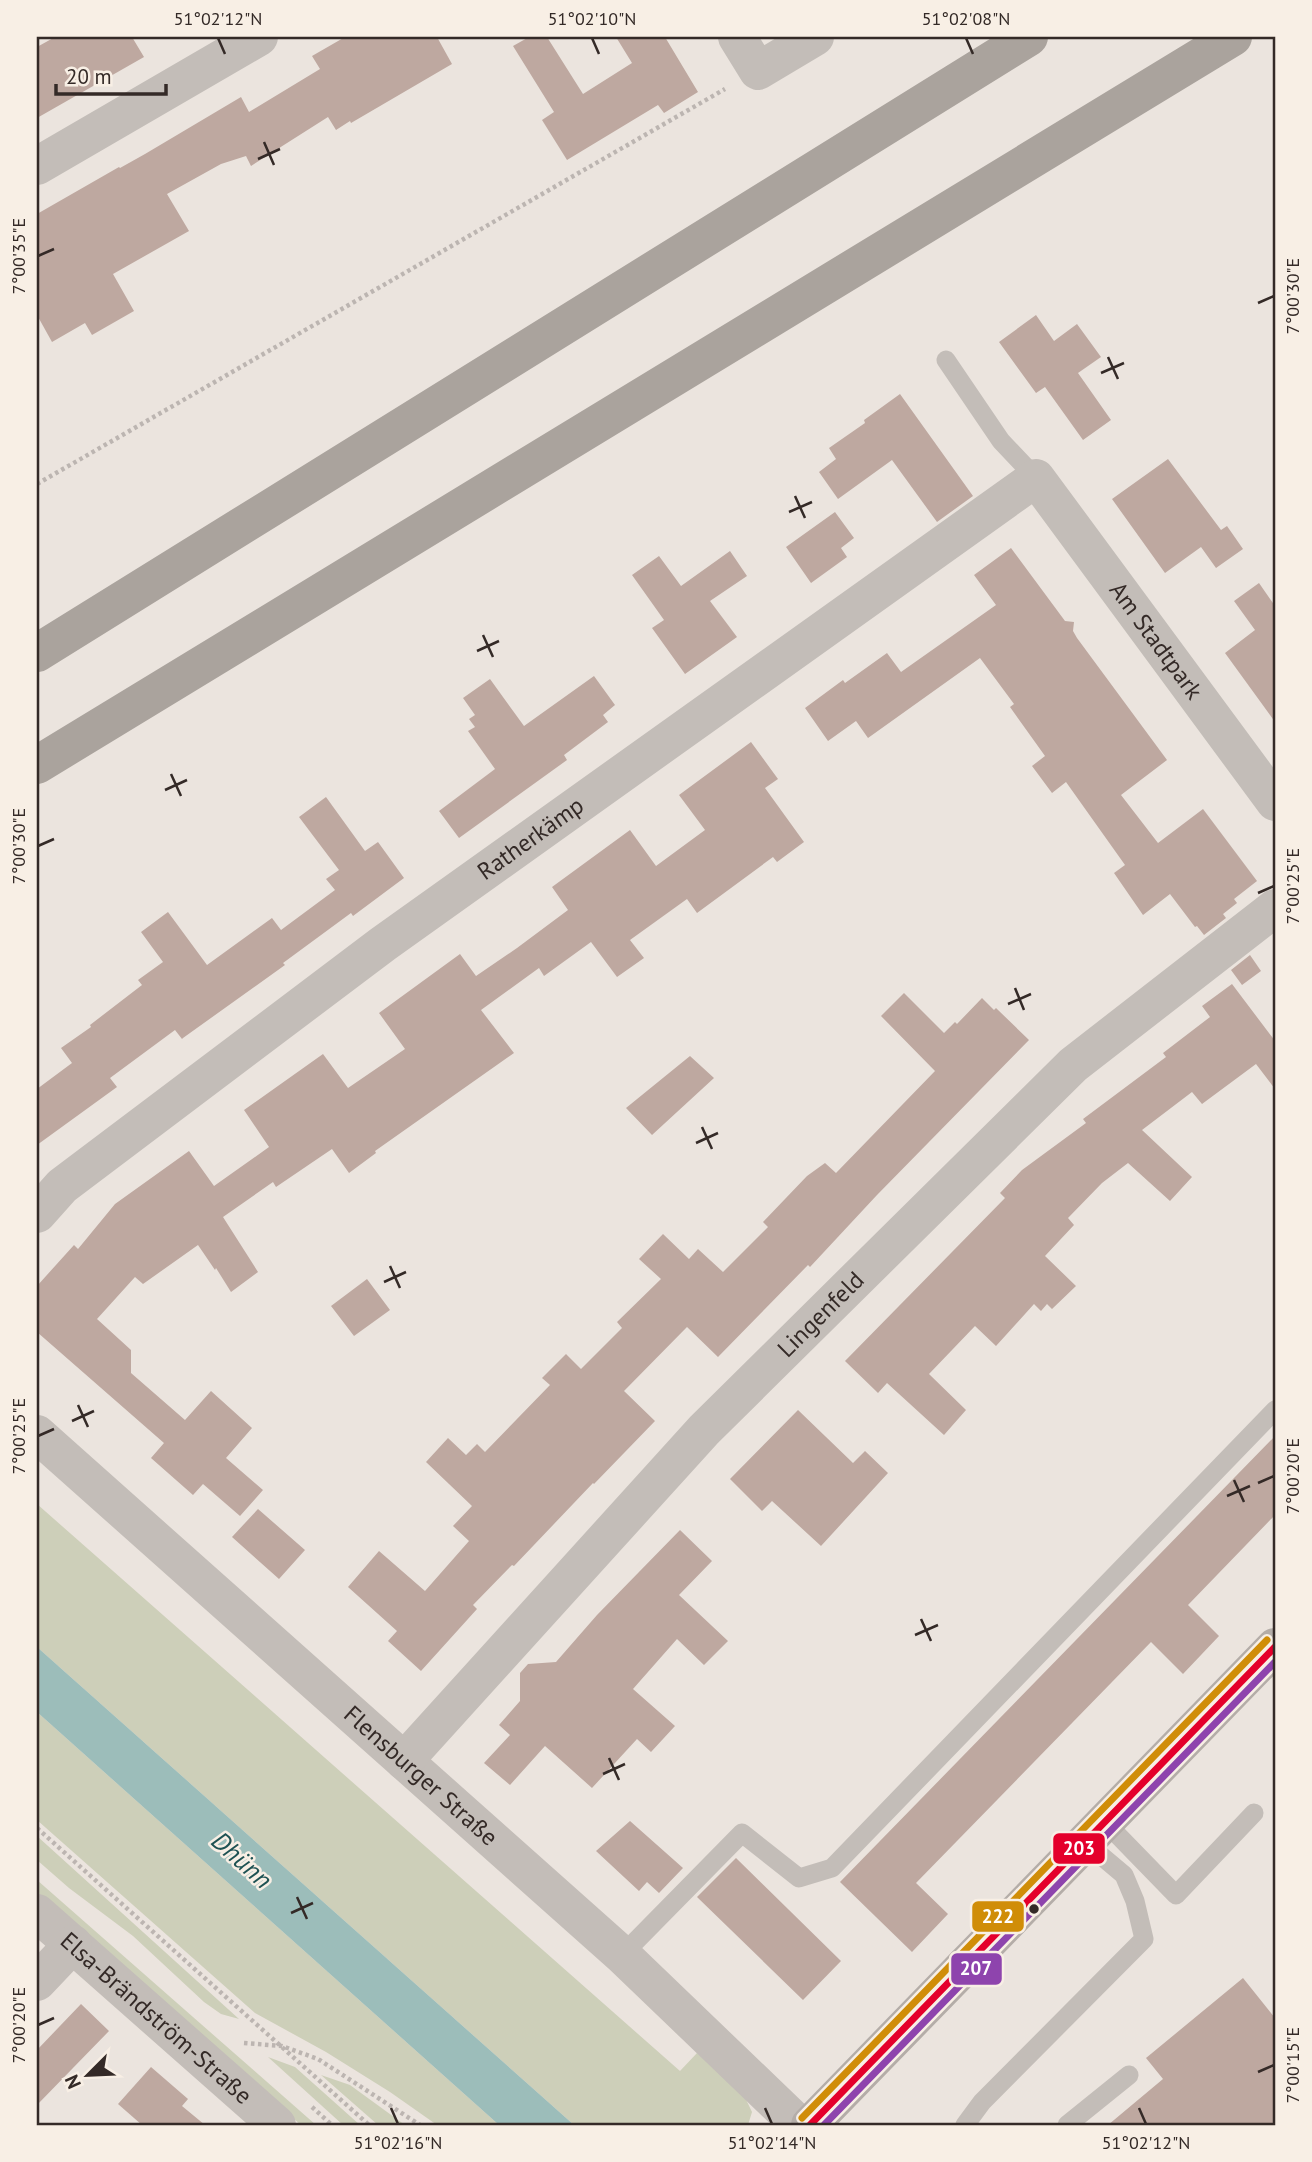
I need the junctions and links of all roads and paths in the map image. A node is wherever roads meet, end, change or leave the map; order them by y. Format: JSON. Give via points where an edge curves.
{"nodes":[{"id":1,"x":259,"y":37,"type":"edge"},
{"id":2,"x":737,"y":37,"type":"edge"},
{"id":3,"x":815,"y":37,"type":"edge"},
{"id":4,"x":1029,"y":37,"type":"edge"},
{"id":5,"x":1233,"y":37,"type":"edge"},
{"id":6,"x":758,"y":71,"type":"junction"},
{"id":7,"x":37,"y":166,"type":"edge"},
{"id":8,"x":946,"y":360,"type":"dead end"},
{"id":9,"x":1036,"y":478,"type":"junction"},
{"id":10,"x":37,"y":484,"type":"edge"},
{"id":11,"x":37,"y":653,"type":"edge"},
{"id":12,"x":37,"y":765,"type":"edge"},
{"id":13,"x":1275,"y":802,"type":"edge"},
{"id":14,"x":1275,"y":908,"type":"edge"},
{"id":15,"x":37,"y":1214,"type":"edge"},
{"id":16,"x":1275,"y":1410,"type":"edge"},
{"id":17,"x":37,"y":1434,"type":"edge"},
{"id":18,"x":1275,"y":1647,"type":"edge"},
{"id":19,"x":404,"y":1761,"type":"junction"},
{"id":20,"x":1254,"y":1813,"type":"dead end"},
{"id":21,"x":37,"y":1828,"type":"edge"},
{"id":22,"x":1096,"y":1833,"type":"junction"},
{"id":23,"x":37,"y":1913,"type":"edge"},
{"id":24,"x":73,"y":1944,"type":"junction"},
{"id":25,"x":622,"y":1955,"type":"junction"},
{"id":26,"x":37,"y":1982,"type":"edge"},
{"id":27,"x":240,"y":2043,"type":"dead end"},
{"id":28,"x":282,"y":2046,"type":"junction"},
{"id":29,"x":1129,"y":2075,"type":"dead end"},
{"id":30,"x":277,"y":2125,"type":"edge"},
{"id":31,"x":369,"y":2125,"type":"edge"},
{"id":32,"x":420,"y":2125,"type":"edge"},
{"id":33,"x":799,"y":2125,"type":"edge"},
{"id":34,"x":810,"y":2125,"type":"edge"},
{"id":35,"x":965,"y":2125,"type":"edge"},
{"id":36,"x":1067,"y":2125,"type":"edge"}],
"edges":[{"from":1,"to":7,"type":"street"},
{"from":2,"to":6,"type":"street"},
{"from":3,"to":6,"type":"street"},
{"from":4,"to":11,"type":"highway"},
{"from":5,"to":12,"type":"highway"},
{"from":6,"to":10,"type":"path"},
{"from":8,"to":9,"type":"lane","via":[[1001,441]]},
{"from":9,"to":13,"type":"street","name":"Am Stadtpark"},
{"from":9,"to":15,"type":"street","name":"Ratherkämp","via":[[383,944],[62,1186]]},
{"from":14,"to":19,"type":"street","name":"Lingenfeld","via":[[1073,1065],[704,1430]]},
{"from":16,"to":25,"type":"lane","via":[[832,1868],[799,1878],[742,1833]]},
{"from":17,"to":19,"type":"street","name":"Flensburger Straße"},
{"from":18,"to":22,"type":"main road"},
{"from":19,"to":25,"type":"street","name":"Flensburger Straße"},
{"from":20,"to":22,"type":"lane","via":[[1176,1895]]},
{"from":21,"to":28,"type":"path"},
{"from":22,"to":34,"type":"main road"},
{"from":22,"to":35,"type":"lane","via":[[1124,1875],[1144,1939],[982,2102]]},
{"from":23,"to":24,"type":"street","name":"Elsa-Brändström-Straße"},
{"from":24,"to":26,"type":"street"},
{"from":24,"to":30,"type":"street","name":"Elsa-Brändström-Straße"},
{"from":25,"to":33,"type":"street","name":"Flensburger Straße"},
{"from":27,"to":28,"type":"path"},
{"from":28,"to":31,"type":"path"},
{"from":28,"to":32,"type":"path","via":[[318,2059]]},
{"from":29,"to":36,"type":"lane"}]}
